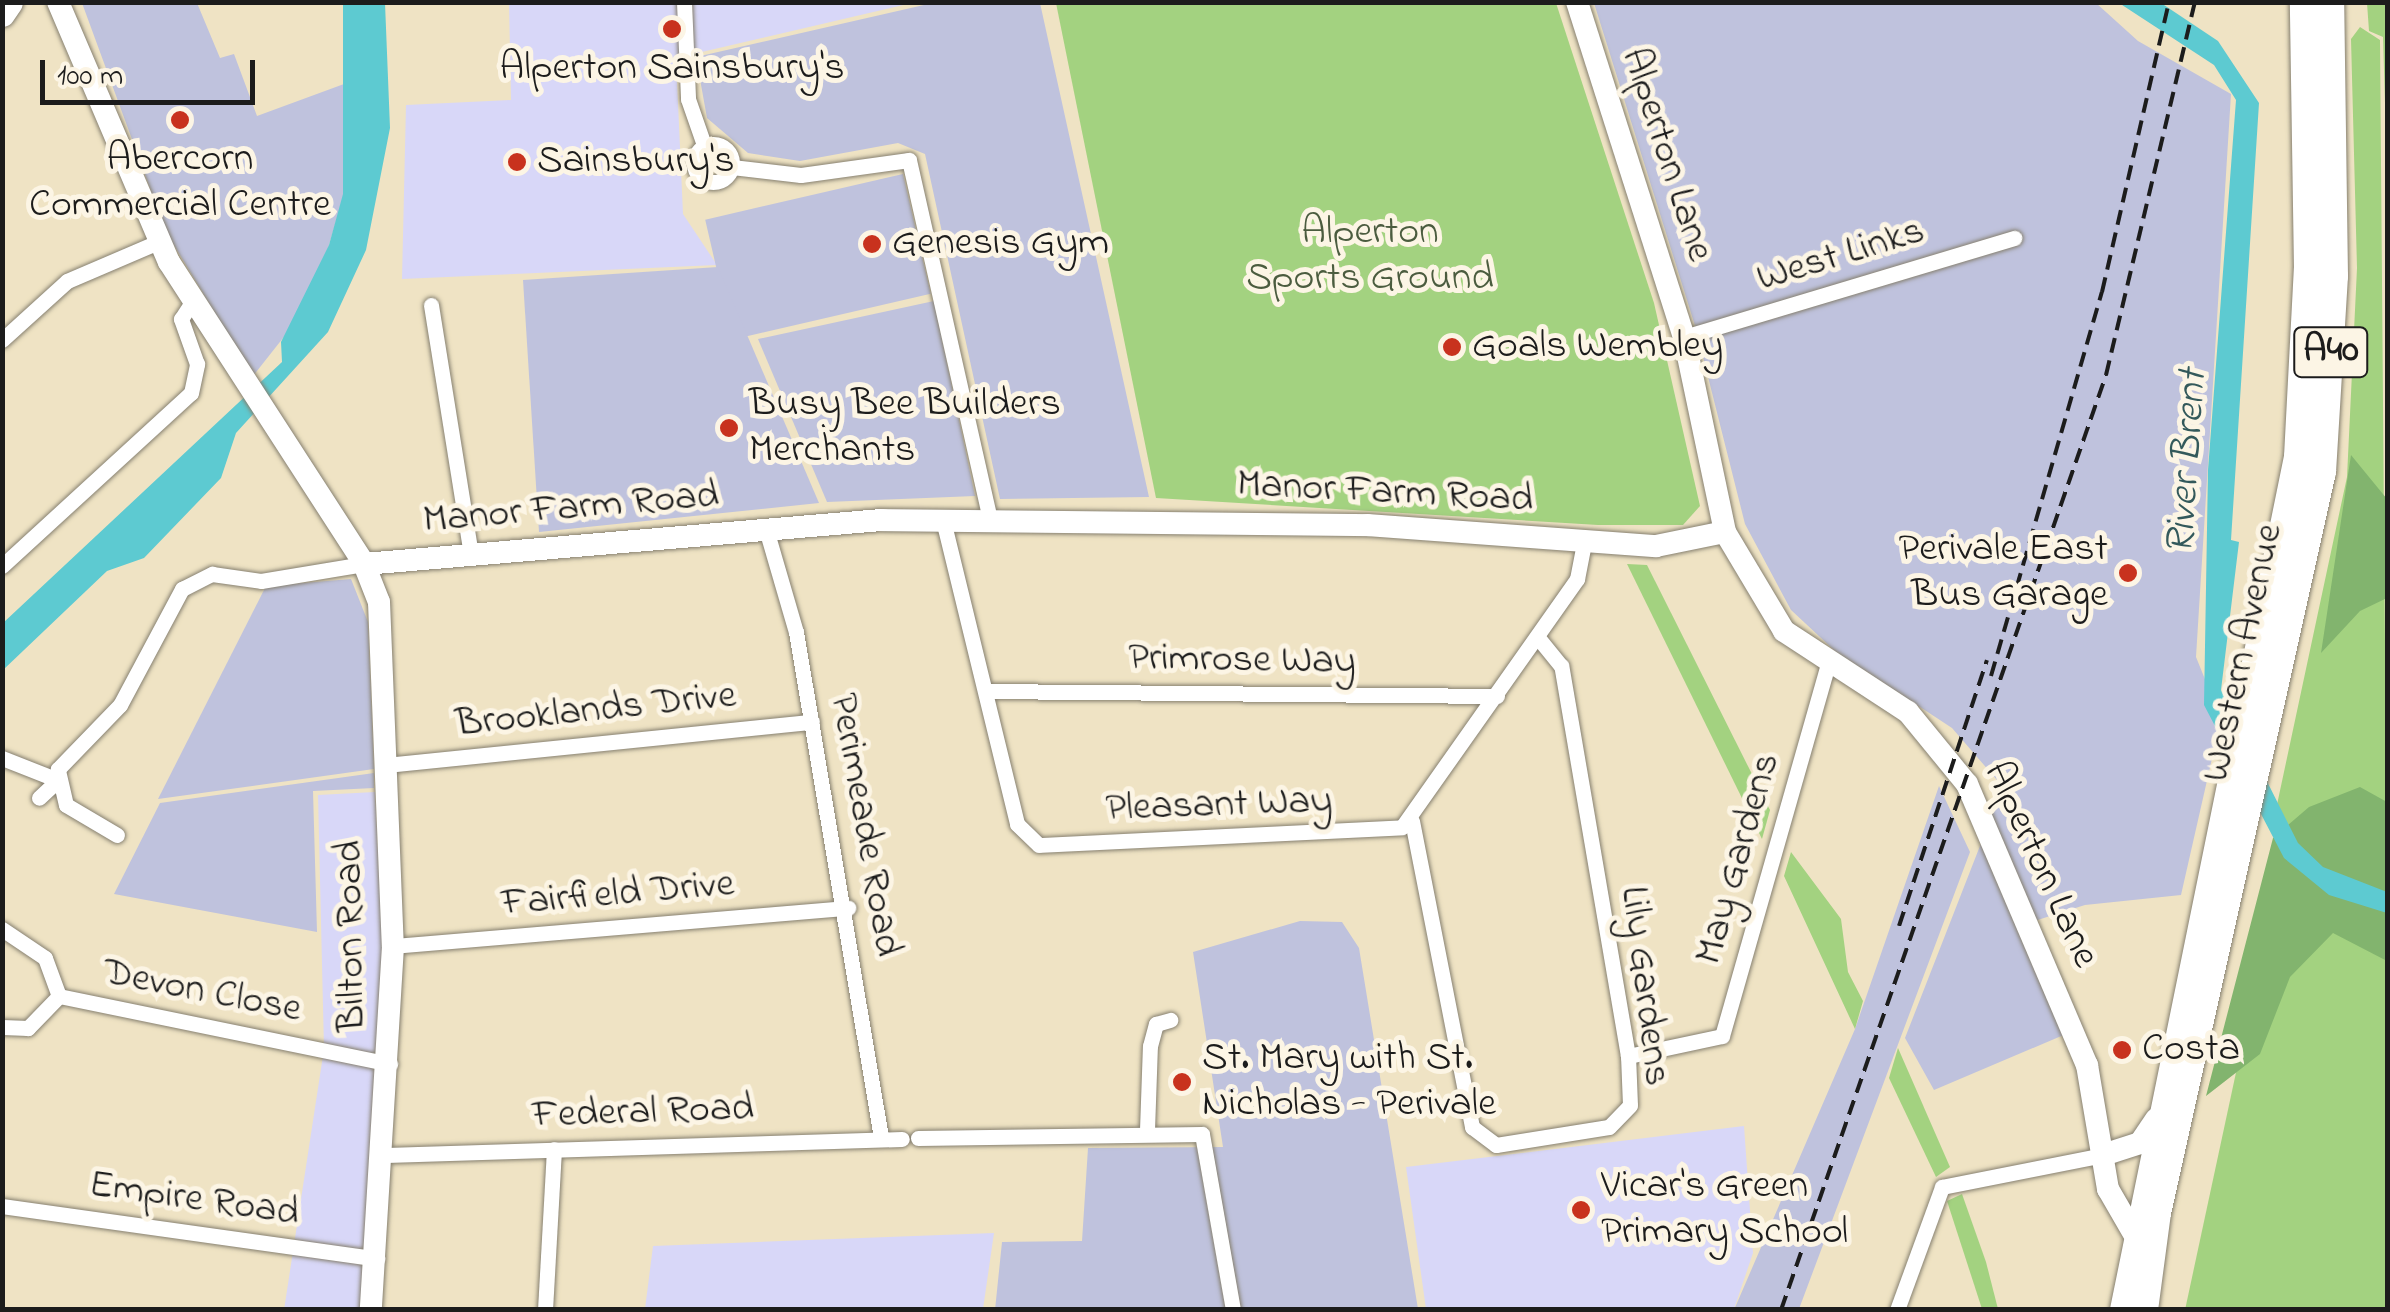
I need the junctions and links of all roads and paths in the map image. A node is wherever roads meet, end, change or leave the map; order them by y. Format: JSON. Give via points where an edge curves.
{"nodes":[{"id":1,"x":10,"y":2,"type":"edge"},
{"id":2,"x":58,"y":2,"type":"edge"},
{"id":3,"x":684,"y":2,"type":"edge"},
{"id":4,"x":1577,"y":2,"type":"edge"},
{"id":5,"x":2304,"y":2,"type":"edge"},
{"id":6,"x":2330,"y":2,"type":"edge"},
{"id":7,"x":2,"y":14,"type":"edge"},
{"id":8,"x":704,"y":146,"type":"junction"},
{"id":9,"x":732,"y":167,"type":"junction"},
{"id":10,"x":2015,"y":238,"type":"dead end"},
{"id":11,"x":158,"y":242,"type":"junction"},
{"id":12,"x":192,"y":302,"type":"junction"},
{"id":13,"x":432,"y":306,"type":"dead end"},
{"id":14,"x":1684,"y":337,"type":"junction"},
{"id":15,"x":2,"y":340,"type":"edge"},
{"id":16,"x":943,"y":520,"type":"junction"},
{"id":17,"x":990,"y":520,"type":"junction"},
{"id":18,"x":766,"y":529,"type":"junction"},
{"id":19,"x":1725,"y":532,"type":"junction"},
{"id":20,"x":1584,"y":542,"type":"junction"},
{"id":21,"x":471,"y":556,"type":"junction"},
{"id":22,"x":364,"y":564,"type":"junction"},
{"id":23,"x":2,"y":566,"type":"edge"},
{"id":24,"x":1538,"y":638,"type":"junction"},
{"id":25,"x":1828,"y":664,"type":"junction"},
{"id":26,"x":986,"y":691,"type":"junction"},
{"id":27,"x":2265,"y":691,"type":"junction"},
{"id":28,"x":1498,"y":696,"type":"junction"},
{"id":29,"x":812,"y":722,"type":"junction"},
{"id":30,"x":2,"y":758,"type":"edge"},
{"id":31,"x":386,"y":765,"type":"junction"},
{"id":32,"x":58,"y":780,"type":"junction"},
{"id":33,"x":38,"y":798,"type":"dead end"},
{"id":34,"x":2239,"y":810,"type":"junction"},
{"id":35,"x":110,"y":812,"type":"dead end"},
{"id":36,"x":1412,"y":820,"type":"junction"},
{"id":37,"x":100,"y":827,"type":"junction"},
{"id":38,"x":117,"y":835,"type":"dead end"},
{"id":39,"x":848,"y":908,"type":"junction"},
{"id":40,"x":2,"y":929,"type":"edge"},
{"id":41,"x":393,"y":946,"type":"junction"},
{"id":42,"x":59,"y":996,"type":"junction"},
{"id":43,"x":1170,"y":1020,"type":"dead end"},
{"id":44,"x":2,"y":1028,"type":"edge"},
{"id":45,"x":1628,"y":1056,"type":"junction"},
{"id":46,"x":390,"y":1064,"type":"junction"},
{"id":47,"x":2156,"y":1120,"type":"junction"},
{"id":48,"x":1147,"y":1130,"type":"junction"},
{"id":49,"x":882,"y":1137,"type":"junction"},
{"id":50,"x":554,"y":1149,"type":"junction"},
{"id":51,"x":386,"y":1155,"type":"junction"},
{"id":52,"x":2103,"y":1155,"type":"junction"},
{"id":53,"x":2,"y":1206,"type":"edge"},
{"id":54,"x":2134,"y":1234,"type":"junction"},
{"id":55,"x":377,"y":1258,"type":"junction"},
{"id":56,"x":370,"y":1310,"type":"edge"},
{"id":57,"x":545,"y":1310,"type":"edge"},
{"id":58,"x":1233,"y":1310,"type":"edge"},
{"id":59,"x":1897,"y":1310,"type":"edge"},
{"id":60,"x":2124,"y":1310,"type":"edge"},
{"id":61,"x":2144,"y":1310,"type":"edge"}],
"edges":[{"from":1,"to":7,"type":"main road"},
{"from":2,"to":11,"type":"street","via":[[98,79]]},
{"from":3,"to":8,"type":"street","via":[[688,100]]},
{"from":4,"to":14,"type":"street","name":"Alperton Lane"},
{"from":5,"to":27,"type":"highway","name":"Western Avenue","number":"A40","via":[[2304,388]]},
{"from":6,"to":27,"type":"highway","name":"Western Avenue","number":"A40","via":[[2330,378],[2309,548]]},
{"from":8,"to":9,"type":"street","via":[[726,148]]},
{"from":8,"to":9,"type":"street","via":[[693,167],[700,180],[723,181]]},
{"from":9,"to":17,"type":"street","via":[[801,175],[909,160]]},
{"from":10,"to":14,"type":"street","name":"West Links"},
{"from":11,"to":12,"type":"street"},
{"from":11,"to":15,"type":"street","via":[[85,270]]},
{"from":12,"to":22,"type":"street"},
{"from":12,"to":23,"type":"street","via":[[181,319],[197,364],[191,393]]},
{"from":13,"to":21,"type":"street"},
{"from":14,"to":19,"type":"street","name":"Alperton Lane"},
{"from":16,"to":17,"type":"street","name":"Manor Farm Road"},
{"from":16,"to":18,"type":"street","name":"Manor Farm Road"},
{"from":16,"to":26,"type":"street","name":"Pleasant Way"},
{"from":17,"to":20,"type":"street","name":"Manor Farm Road","via":[[1367,524]]},
{"from":18,"to":21,"type":"street","name":"Manor Farm Road"},
{"from":18,"to":29,"type":"street","name":"Perimeade Road"},
{"from":19,"to":20,"type":"street","name":"Manor Farm Road","via":[[1671,545]]},
{"from":19,"to":25,"type":"street","name":"Alperton Lane","via":[[1768,612]]},
{"from":20,"to":24,"type":"street","via":[[1578,579]]},
{"from":21,"to":22,"type":"street","name":"Manor Farm Road"},
{"from":22,"to":31,"type":"street","name":"Bilton Road","via":[[382,622]]},
{"from":22,"to":32,"type":"street","via":[[295,578],[195,578],[120,706],[67,751]]},
{"from":24,"to":28,"type":"street"},
{"from":24,"to":45,"type":"street","name":"Lily Gardens","via":[[1561,666]]},
{"from":25,"to":45,"type":"street","name":"May Gardens","via":[[1722,1036]]},
{"from":25,"to":52,"type":"street","name":"Alperton Lane","via":[[1908,712],[1967,784],[2087,1064]]},
{"from":26,"to":28,"type":"street","name":"Primrose Way"},
{"from":26,"to":36,"type":"street","name":"Pleasant Way","via":[[1018,824],[1039,844],[1386,833]]},
{"from":27,"to":34,"type":"highway","name":"Western Avenue","number":"A40"},
{"from":28,"to":36,"type":"street"},
{"from":29,"to":31,"type":"street","name":"Brooklands Drive"},
{"from":29,"to":39,"type":"street","name":"Perimeade Road"},
{"from":30,"to":32,"type":"street"},
{"from":31,"to":41,"type":"street","name":"Bilton Road"},
{"from":32,"to":33,"type":"street"},
{"from":32,"to":37,"type":"street","via":[[66,806]]},
{"from":34,"to":47,"type":"highway","name":"Western Avenue","number":"A40"},
{"from":34,"to":61,"type":"highway","name":"Western Avenue","number":"A40","via":[[2157,1213]]},
{"from":35,"to":37,"type":"street"},
{"from":36,"to":45,"type":"street","name":"Lily Gardens","via":[[1480,1140],[1609,1128],[1630,1105]]},
{"from":37,"to":38,"type":"street"},
{"from":39,"to":41,"type":"street","name":"Fairfield Drive"},
{"from":39,"to":49,"type":"street","name":"Perimeade Road"},
{"from":40,"to":42,"type":"street","name":"Devon Close","via":[[45,958]]},
{"from":41,"to":46,"type":"street","name":"Bilton Road"},
{"from":42,"to":44,"type":"street","name":"Devon Close","via":[[28,1028]]},
{"from":42,"to":46,"type":"street","name":"Devon Close"},
{"from":43,"to":48,"type":"street","via":[[1156,1024],[1150,1046]]},
{"from":46,"to":51,"type":"street","name":"Bilton Road"},
{"from":47,"to":52,"type":"street","via":[[2140,1143]]},
{"from":47,"to":54,"type":"highway","name":"Western Avenue","number":"A40"},
{"from":48,"to":49,"type":"street","name":"Federal Road"},
{"from":48,"to":58,"type":"street","name":"Federal Road","via":[[1202,1134]]},
{"from":49,"to":50,"type":"street","name":"Federal Road"},
{"from":50,"to":51,"type":"street","name":"Federal Road"},
{"from":50,"to":57,"type":"street"},
{"from":51,"to":55,"type":"street","name":"Bilton Road"},
{"from":52,"to":54,"type":"street","name":"Alperton Lane","via":[[2108,1188]]},
{"from":52,"to":59,"type":"street","via":[[1942,1187]]},
{"from":53,"to":55,"type":"street","name":"Empire Road"},
{"from":54,"to":60,"type":"highway","name":"Western Avenue","number":"A40"},
{"from":55,"to":56,"type":"street","name":"Bilton Road"}]}
